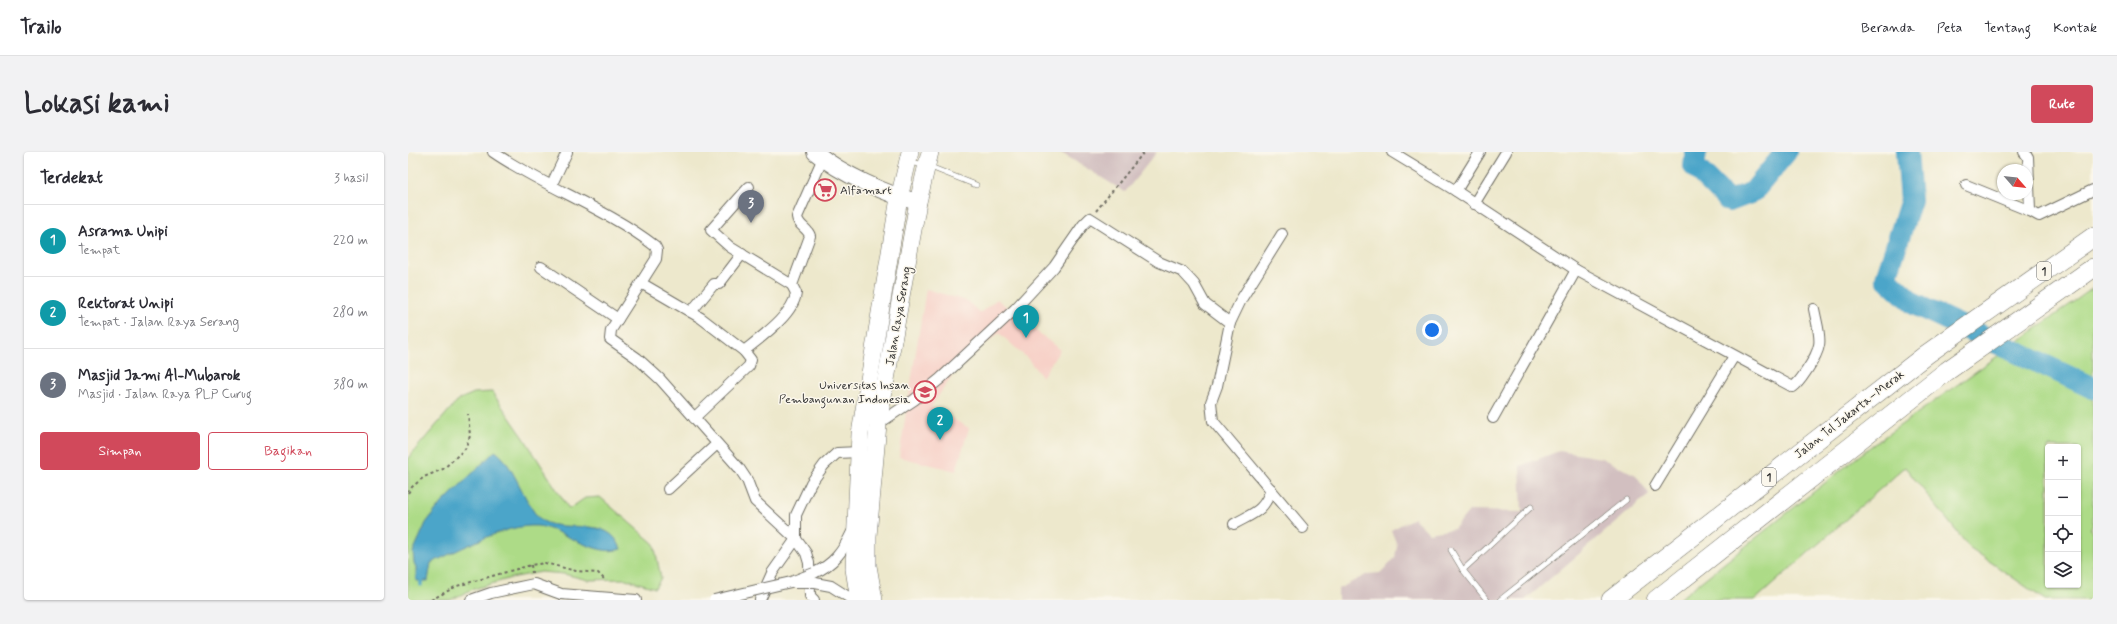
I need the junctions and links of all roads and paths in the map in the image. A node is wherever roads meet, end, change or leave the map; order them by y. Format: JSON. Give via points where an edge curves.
{"nodes":[{"id":1,"x":493,"y":152,"type":"edge"},
{"id":2,"x":567,"y":152,"type":"edge"},
{"id":3,"x":1144,"y":152,"type":"edge"},
{"id":4,"x":1392,"y":152,"type":"edge"},
{"id":5,"x":1480,"y":152,"type":"edge"},
{"id":6,"x":1506,"y":152,"type":"edge"},
{"id":7,"x":2024,"y":152,"type":"edge"},
{"id":8,"x":819,"y":155,"type":"edge"},
{"id":9,"x":909,"y":157,"type":"edge"},
{"id":10,"x":929,"y":159,"type":"edge"},
{"id":11,"x":976,"y":185,"type":"dead end"},
{"id":12,"x":1966,"y":185,"type":"dead end"},
{"id":13,"x":551,"y":186,"type":"junction"},
{"id":14,"x":749,"y":187,"type":"dead end"},
{"id":15,"x":2093,"y":190,"type":"edge"},
{"id":16,"x":1456,"y":191,"type":"junction"},
{"id":17,"x":899,"y":198,"type":"junction"},
{"id":18,"x":918,"y":202,"type":"junction"},
{"id":19,"x":1474,"y":204,"type":"junction"},
{"id":20,"x":2030,"y":211,"type":"junction"},
{"id":21,"x":1090,"y":218,"type":"junction"},
{"id":22,"x":1282,"y":234,"type":"dead end"},
{"id":23,"x":2093,"y":237,"type":"edge"},
{"id":24,"x":742,"y":254,"type":"junction"},
{"id":25,"x":540,"y":267,"type":"dead end"},
{"id":26,"x":2093,"y":268,"type":"edge"},
{"id":27,"x":1576,"y":270,"type":"junction"},
{"id":28,"x":641,"y":283,"type":"junction"},
{"id":29,"x":792,"y":285,"type":"junction"},
{"id":30,"x":1814,"y":309,"type":"dead end"},
{"id":31,"x":691,"y":312,"type":"junction"},
{"id":32,"x":618,"y":319,"type":"junction"},
{"id":33,"x":1230,"y":324,"type":"junction"},
{"id":34,"x":744,"y":351,"type":"junction"},
{"id":35,"x":1734,"y":356,"type":"junction"},
{"id":36,"x":468,"y":414,"type":"dead end"},
{"id":37,"x":694,"y":418,"type":"junction"},
{"id":38,"x":1492,"y":418,"type":"dead end"},
{"id":39,"x":878,"y":424,"type":"junction"},
{"id":40,"x":717,"y":444,"type":"junction"},
{"id":41,"x":859,"y":452,"type":"junction"},
{"id":42,"x":1655,"y":486,"type":"dead end"},
{"id":43,"x":668,"y":489,"type":"dead end"},
{"id":44,"x":1270,"y":489,"type":"junction"},
{"id":45,"x":408,"y":493,"type":"edge"},
{"id":46,"x":1626,"y":500,"type":"dead end"},
{"id":47,"x":1532,"y":507,"type":"dead end"},
{"id":48,"x":1234,"y":524,"type":"dead end"},
{"id":49,"x":854,"y":527,"type":"junction"},
{"id":50,"x":1303,"y":528,"type":"dead end"},
{"id":51,"x":796,"y":539,"type":"junction"},
{"id":52,"x":1451,"y":550,"type":"dead end"},
{"id":53,"x":1463,"y":570,"type":"junction"},
{"id":54,"x":815,"y":578,"type":"junction"},
{"id":55,"x":559,"y":598,"type":"edge"},
{"id":56,"x":471,"y":600,"type":"edge"},
{"id":57,"x":636,"y":600,"type":"edge"},
{"id":58,"x":714,"y":600,"type":"edge"},
{"id":59,"x":760,"y":600,"type":"edge"},
{"id":60,"x":814,"y":600,"type":"edge"},
{"id":61,"x":853,"y":600,"type":"edge"},
{"id":62,"x":859,"y":600,"type":"edge"},
{"id":63,"x":874,"y":600,"type":"edge"},
{"id":64,"x":1487,"y":600,"type":"edge"},
{"id":65,"x":1500,"y":600,"type":"edge"},
{"id":66,"x":1611,"y":600,"type":"edge"},
{"id":67,"x":1656,"y":600,"type":"edge"}],
"edges":[{"from":1,"to":13,"type":"street"},
{"from":2,"to":13,"type":"street"},
{"from":3,"to":21,"type":"path"},
{"from":4,"to":16,"type":"street"},
{"from":5,"to":16,"type":"street"},
{"from":6,"to":19,"type":"street"},
{"from":7,"to":20,"type":"street","via":[[2028,160]]},
{"from":8,"to":17,"type":"main road"},
{"from":8,"to":29,"type":"street","via":[[797,217],[810,236]]},
{"from":9,"to":10,"type":"lane"},
{"from":9,"to":17,"type":"highway","name":"Jalan Raya Serang"},
{"from":10,"to":11,"type":"lane"},
{"from":10,"to":18,"type":"highway","name":"Jalan Raya Serang"},
{"from":12,"to":20,"type":"street"},
{"from":13,"to":28,"type":"street","via":[[655,246],[656,259]]},
{"from":14,"to":24,"type":"street","via":[[711,230]]},
{"from":15,"to":20,"type":"street","via":[[2039,216]]},
{"from":16,"to":19,"type":"street"},
{"from":17,"to":18,"type":"main road"},
{"from":17,"to":41,"type":"highway","name":"Jalan Raya Serang"},
{"from":18,"to":39,"type":"highway","name":"Jalan Raya Serang"},
{"from":19,"to":27,"type":"street"},
{"from":21,"to":33,"type":"street","via":[[1159,262],[1183,272],[1194,284],[1205,304]]},
{"from":21,"to":39,"type":"street","via":[[1054,267],[1015,309],[930,387]]},
{"from":22,"to":33,"type":"street","via":[[1242,298]]},
{"from":23,"to":66,"type":"highway","name":"Jalan Tol Jakarta–Merak","number":"1","via":[[1927,354]]},
{"from":24,"to":29,"type":"street"},
{"from":24,"to":31,"type":"street","via":[[719,284],[714,284]]},
{"from":25,"to":32,"type":"street"},
{"from":26,"to":67,"type":"highway","number":"1","via":[[1947,371]]},
{"from":27,"to":35,"type":"street"},
{"from":27,"to":38,"type":"street"},
{"from":28,"to":31,"type":"street"},
{"from":28,"to":32,"type":"street"},
{"from":29,"to":34,"type":"street","via":[[796,295],[790,307],[782,318]]},
{"from":30,"to":35,"type":"street","via":[[1820,345],[1817,355],[1795,386],[1790,386]]},
{"from":31,"to":34,"type":"street"},
{"from":32,"to":37,"type":"street","via":[[609,334],[610,339],[637,358],[660,379]]},
{"from":33,"to":44,"type":"street","via":[[1217,386],[1211,402],[1211,415],[1213,422],[1230,444]]},
{"from":34,"to":37,"type":"street","via":[[751,360],[750,366]]},
{"from":35,"to":42,"type":"street"},
{"from":36,"to":45,"type":"path","via":[[470,436],[466,449],[443,469],[424,477]]},
{"from":37,"to":40,"type":"street"},
{"from":39,"to":63,"type":"highway","name":"Jalan Raya Serang","via":[[868,536],[868,566]]},
{"from":40,"to":43,"type":"street"},
{"from":40,"to":51,"type":"street","via":[[747,480],[756,501]]},
{"from":41,"to":49,"type":"highway","name":"Jalan Raya Serang"},
{"from":41,"to":51,"type":"street","via":[[837,453],[815,477],[796,515]]},
{"from":44,"to":48,"type":"street","via":[[1261,509]]},
{"from":44,"to":50,"type":"street"},
{"from":46,"to":65,"type":"lane"},
{"from":47,"to":53,"type":"lane"},
{"from":49,"to":54,"type":"street","via":[[844,549],[834,562]]},
{"from":49,"to":62,"type":"highway","name":"Jalan Raya Serang","via":[[854,569]]},
{"from":51,"to":59,"type":"street","via":[[772,573]]},
{"from":51,"to":60,"type":"street","via":[[806,553],[809,563],[810,596]]},
{"from":52,"to":53,"type":"lane"},
{"from":53,"to":64,"type":"lane"},
{"from":54,"to":58,"type":"street","bridge":true},
{"from":54,"to":61,"type":"street"},
{"from":55,"to":56,"type":"street","via":[[534,584]]},
{"from":55,"to":57,"type":"street","via":[[615,597]]}]}
